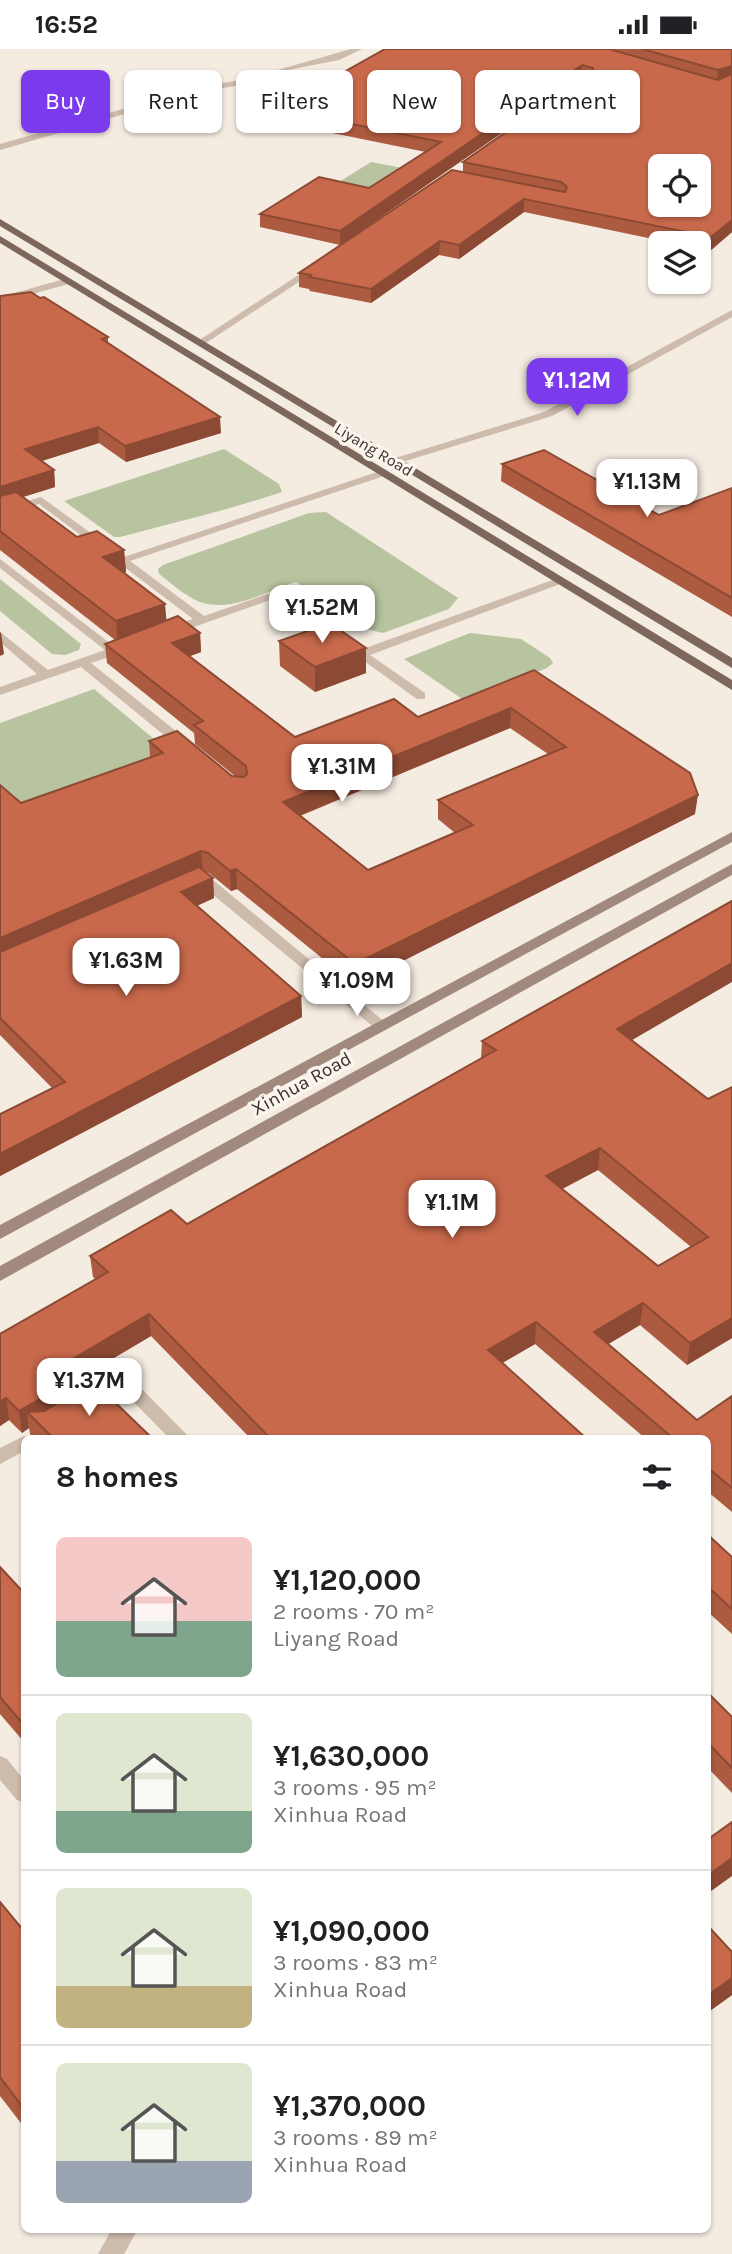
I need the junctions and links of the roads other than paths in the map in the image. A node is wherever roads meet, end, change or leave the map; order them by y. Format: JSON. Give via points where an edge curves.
{"nodes":[{"id":1,"x":358,"y":49,"type":"edge"},
{"id":2,"x":0,"y":146,"type":"edge"},
{"id":3,"x":0,"y":222,"type":"edge"},
{"id":4,"x":0,"y":239,"type":"edge"},
{"id":5,"x":324,"y":263,"type":"edge"},
{"id":6,"x":68,"y":281,"type":"junction"},
{"id":7,"x":0,"y":300,"type":"edge"},
{"id":8,"x":732,"y":313,"type":"edge"},
{"id":9,"x":200,"y":343,"type":"junction"},
{"id":10,"x":395,"y":460,"type":"junction"},
{"id":11,"x":383,"y":473,"type":"junction"},
{"id":12,"x":0,"y":512,"type":"edge"},
{"id":13,"x":121,"y":560,"type":"junction"},
{"id":14,"x":0,"y":562,"type":"edge"},
{"id":15,"x":559,"y":581,"type":"junction"},
{"id":16,"x":202,"y":620,"type":"junction"},
{"id":17,"x":164,"y":634,"type":"edge"},
{"id":18,"x":0,"y":636,"type":"edge"},
{"id":19,"x":138,"y":643,"type":"edge"},
{"id":20,"x":113,"y":651,"type":"junction"},
{"id":21,"x":361,"y":654,"type":"junction"},
{"id":22,"x":82,"y":662,"type":"junction"},
{"id":23,"x":732,"y":664,"type":"edge"},
{"id":24,"x":46,"y":675,"type":"junction"},
{"id":25,"x":732,"y":686,"type":"edge"},
{"id":26,"x":0,"y":691,"type":"edge"},
{"id":27,"x":421,"y":696,"type":"dead end"},
{"id":28,"x":198,"y":756,"type":"edge"},
{"id":29,"x":732,"y":836,"type":"edge"},
{"id":30,"x":732,"y":869,"type":"edge"},
{"id":31,"x":189,"y":883,"type":"edge"},
{"id":32,"x":381,"y":1026,"type":"junction"},
{"id":33,"x":0,"y":1233,"type":"edge"},
{"id":34,"x":0,"y":1274,"type":"edge"},
{"id":35,"x":78,"y":1411,"type":"edge"},
{"id":36,"x":178,"y":1435,"type":"edge"},
{"id":37,"x":21,"y":1445,"type":"edge"},
{"id":38,"x":0,"y":1457,"type":"edge"},
{"id":39,"x":0,"y":1765,"type":"edge"},
{"id":40,"x":21,"y":1790,"type":"edge"},
{"id":41,"x":123,"y":2233,"type":"edge"},
{"id":42,"x":110,"y":2254,"type":"edge"}],
"edges":[{"from":1,"to":2,"type":"street"},
{"from":3,"to":9,"type":"main road","name":"Liyang Road"},
{"from":4,"to":6,"type":"main road","name":"Liyang Road"},
{"from":5,"to":9,"type":"lane"},
{"from":6,"to":7,"type":"street"},
{"from":6,"to":11,"type":"main road","name":"Liyang Road"},
{"from":8,"to":10,"type":"street","via":[[548,414]]},
{"from":9,"to":10,"type":"main road","name":"Liyang Road"},
{"from":10,"to":23,"type":"main road","name":"Liyang Road"},
{"from":11,"to":13,"type":"lane"},
{"from":11,"to":15,"type":"main road","name":"Liyang Road"},
{"from":12,"to":13,"type":"lane","via":[[41,500]]},
{"from":13,"to":16,"type":"lane"},
{"from":14,"to":20,"type":"lane"},
{"from":15,"to":21,"type":"lane"},
{"from":15,"to":25,"type":"main road","name":"Liyang Road"},
{"from":16,"to":17,"type":"lane"},
{"from":16,"to":21,"type":"lane","via":[[277,594]]},
{"from":18,"to":24,"type":"lane"},
{"from":19,"to":20,"type":"lane"},
{"from":20,"to":22,"type":"lane"},
{"from":21,"to":27,"type":"lane"},
{"from":22,"to":24,"type":"lane"},
{"from":22,"to":28,"type":"lane"},
{"from":24,"to":26,"type":"lane"},
{"from":29,"to":32,"type":"main road","name":"Xinhua Road"},
{"from":30,"to":34,"type":"main road","name":"Xinhua Road"},
{"from":31,"to":32,"type":"lane","via":[[202,878]]},
{"from":32,"to":33,"type":"main road","name":"Xinhua Road"},
{"from":35,"to":36,"type":"lane","via":[[125,1383]]},
{"from":37,"to":38,"type":"lane"},
{"from":39,"to":40,"type":"lane"},
{"from":41,"to":42,"type":"lane"}]}
